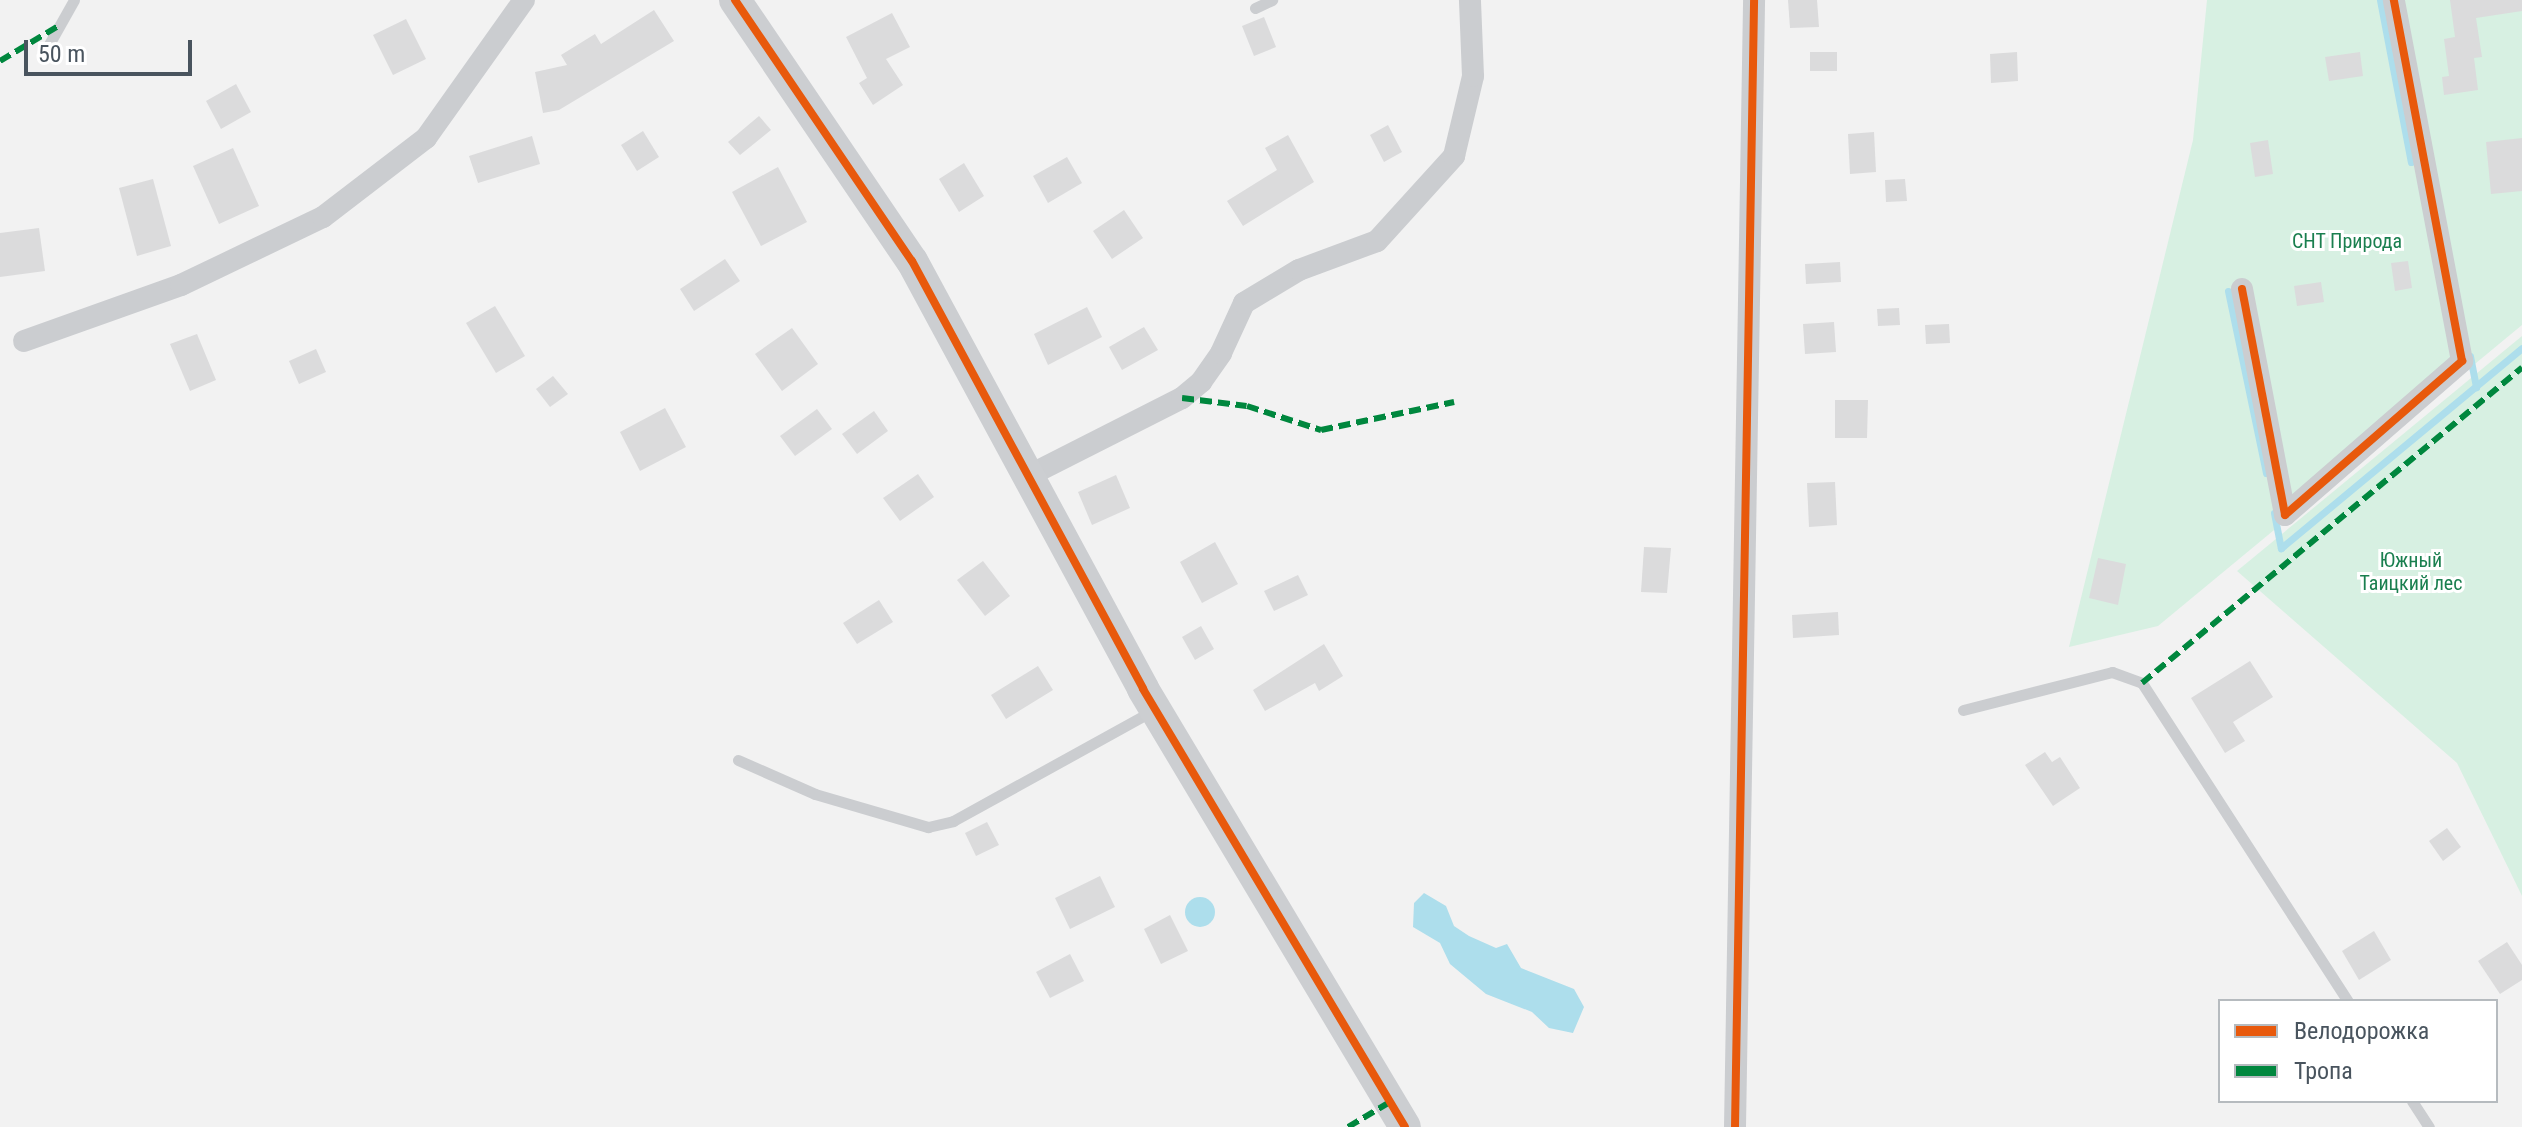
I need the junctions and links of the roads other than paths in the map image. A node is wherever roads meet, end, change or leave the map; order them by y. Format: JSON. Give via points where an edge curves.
{"nodes":[{"id":1,"x":74,"y":0,"type":"edge"},
{"id":2,"x":524,"y":0,"type":"edge"},
{"id":3,"x":735,"y":0,"type":"edge"},
{"id":4,"x":1272,"y":0,"type":"edge"},
{"id":5,"x":1470,"y":0,"type":"edge"},
{"id":6,"x":1754,"y":0,"type":"edge"},
{"id":7,"x":2394,"y":0,"type":"edge"},
{"id":8,"x":1255,"y":8,"type":"dead end"},
{"id":9,"x":43,"y":55,"type":"dead end"},
{"id":10,"x":2242,"y":289,"type":"dead end"},
{"id":11,"x":24,"y":341,"type":"dead end"},
{"id":12,"x":1030,"y":475,"type":"junction"},
{"id":13,"x":1155,"y":709,"type":"junction"},
{"id":14,"x":1963,"y":710,"type":"dead end"},
{"id":15,"x":738,"y":760,"type":"dead end"},
{"id":16,"x":2347,"y":999,"type":"edge"},
{"id":17,"x":2413,"y":1103,"type":"edge"},
{"id":18,"x":1405,"y":1127,"type":"edge"},
{"id":19,"x":1735,"y":1127,"type":"edge"},
{"id":20,"x":2429,"y":1127,"type":"edge"}],
"edges":[{"from":1,"to":9,"type":"lane"},
{"from":2,"to":11,"type":"street","via":[[426,138],[323,217],[181,285]]},
{"from":3,"to":12,"type":"street","via":[[912,261]]},
{"from":4,"to":8,"type":"lane"},
{"from":5,"to":12,"type":"street","via":[[1473,76],[1454,156],[1377,241],[1299,270],[1244,303],[1221,353],[1182,398]]},
{"from":6,"to":19,"type":"street"},
{"from":7,"to":10,"type":"street","via":[[2462,361],[2285,515]]},
{"from":12,"to":13,"type":"street"},
{"from":13,"to":15,"type":"lane","via":[[953,821],[928,827],[815,794]]},
{"from":13,"to":18,"type":"street"},
{"from":14,"to":16,"type":"lane","via":[[2112,672],[2142,683]]},
{"from":17,"to":20,"type":"lane"}]}
